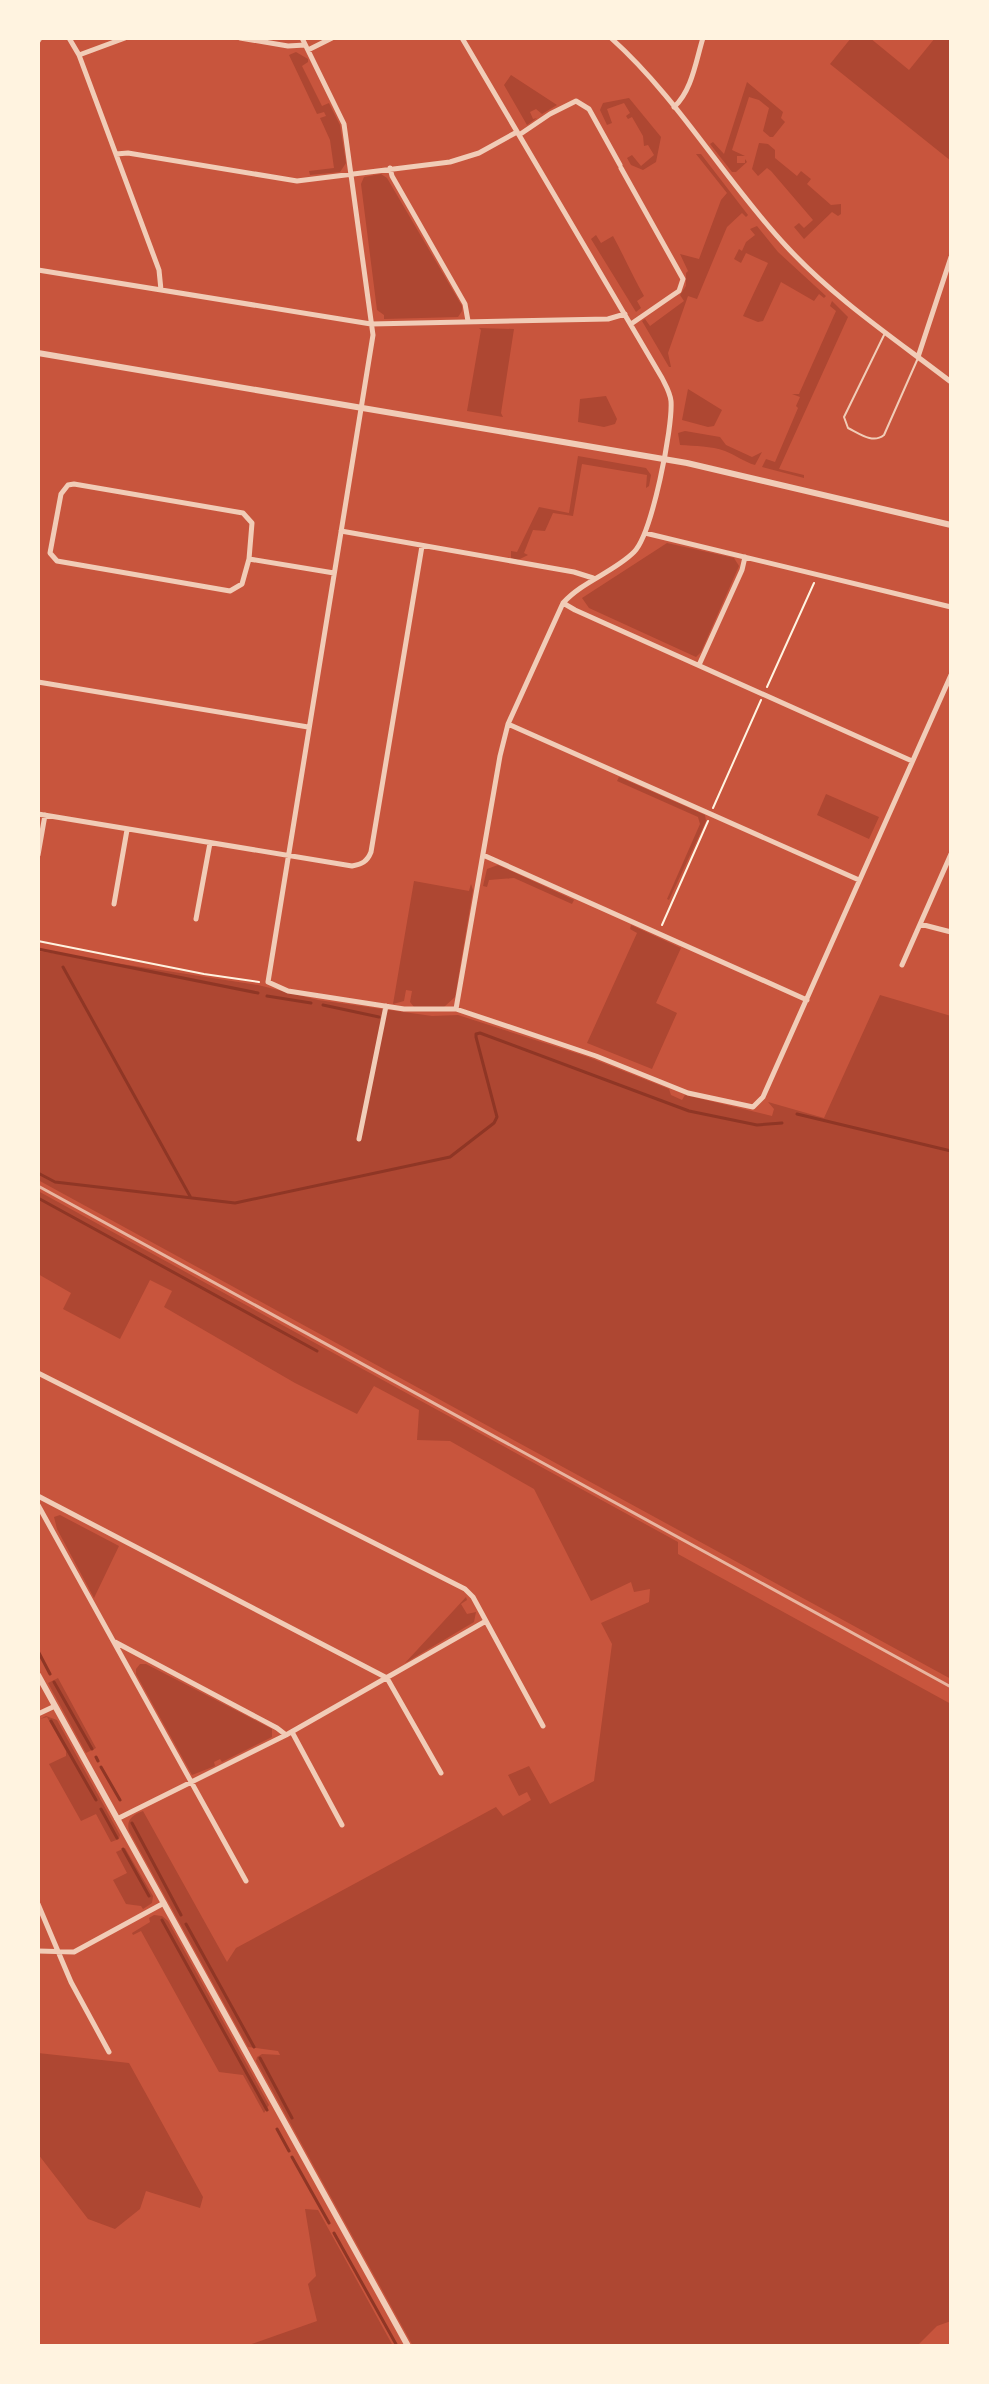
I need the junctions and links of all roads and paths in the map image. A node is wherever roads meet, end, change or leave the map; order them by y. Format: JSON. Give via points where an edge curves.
{"nodes":[{"id":1,"x":69,"y":38,"type":"edge"},
{"id":2,"x":125,"y":38,"type":"edge"},
{"id":3,"x":240,"y":38,"type":"edge"},
{"id":4,"x":332,"y":38,"type":"edge"},
{"id":5,"x":462,"y":38,"type":"edge"},
{"id":6,"x":611,"y":38,"type":"edge"},
{"id":7,"x":703,"y":38,"type":"edge"},
{"id":8,"x":305,"y":44,"type":"edge"},
{"id":9,"x":79,"y":55,"type":"junction"},
{"id":10,"x":674,"y":107,"type":"junction"},
{"id":11,"x":518,"y":134,"type":"junction"},
{"id":12,"x":116,"y":154,"type":"junction"},
{"id":13,"x":390,"y":168,"type":"junction"},
{"id":14,"x":351,"y":175,"type":"junction"},
{"id":15,"x":951,"y":257,"type":"edge"},
{"id":16,"x":38,"y":270,"type":"edge"},
{"id":17,"x":161,"y":290,"type":"junction"},
{"id":18,"x":625,"y":314,"type":"junction"},
{"id":19,"x":468,"y":321,"type":"junction"},
{"id":20,"x":371,"y":324,"type":"junction"},
{"id":21,"x":630,"y":324,"type":"junction"},
{"id":22,"x":886,"y":332,"type":"junction"},
{"id":23,"x":38,"y":353,"type":"edge"},
{"id":24,"x":918,"y":357,"type":"junction"},
{"id":25,"x":951,"y":382,"type":"edge"},
{"id":26,"x":362,"y":408,"type":"junction"},
{"id":27,"x":663,"y":459,"type":"junction"},
{"id":28,"x":951,"y":525,"type":"edge"},
{"id":29,"x":341,"y":531,"type":"junction"},
{"id":30,"x":645,"y":533,"type":"junction"},
{"id":31,"x":422,"y":546,"type":"junction"},
{"id":32,"x":745,"y":557,"type":"junction"},
{"id":33,"x":249,"y":559,"type":"junction"},
{"id":34,"x":334,"y":573,"type":"junction"},
{"id":35,"x":818,"y":574,"type":"junction"},
{"id":36,"x":594,"y":579,"type":"junction"},
{"id":37,"x":563,"y":603,"type":"junction"},
{"id":38,"x":951,"y":607,"type":"edge"},
{"id":39,"x":699,"y":665,"type":"junction"},
{"id":40,"x":951,"y":675,"type":"edge"},
{"id":41,"x":38,"y":682,"type":"edge"},
{"id":42,"x":765,"y":691,"type":"dead end"},
{"id":43,"x":508,"y":724,"type":"junction"},
{"id":44,"x":308,"y":727,"type":"junction"},
{"id":45,"x":912,"y":761,"type":"junction"},
{"id":46,"x":41,"y":814,"type":"edge"},
{"id":47,"x":127,"y":830,"type":"junction"},
{"id":48,"x":210,"y":843,"type":"junction"},
{"id":49,"x":951,"y":854,"type":"edge"},
{"id":50,"x":38,"y":855,"type":"edge"},
{"id":51,"x":483,"y":855,"type":"junction"},
{"id":52,"x":288,"y":856,"type":"junction"},
{"id":53,"x":859,"y":880,"type":"junction"},
{"id":54,"x":114,"y":904,"type":"dead end"},
{"id":55,"x":196,"y":919,"type":"dead end"},
{"id":56,"x":920,"y":924,"type":"junction"},
{"id":57,"x":951,"y":932,"type":"edge"},
{"id":58,"x":38,"y":941,"type":"edge"},
{"id":59,"x":902,"y":965,"type":"dead end"},
{"id":60,"x":268,"y":982,"type":"junction"},
{"id":61,"x":807,"y":1000,"type":"junction"},
{"id":62,"x":386,"y":1006,"type":"junction"},
{"id":63,"x":456,"y":1009,"type":"junction"},
{"id":64,"x":359,"y":1139,"type":"dead end"},
{"id":65,"x":38,"y":1373,"type":"edge"},
{"id":66,"x":38,"y":1496,"type":"edge"},
{"id":67,"x":38,"y":1505,"type":"edge"},
{"id":68,"x":486,"y":1621,"type":"junction"},
{"id":69,"x":114,"y":1642,"type":"junction"},
{"id":70,"x":38,"y":1675,"type":"edge"},
{"id":71,"x":387,"y":1678,"type":"junction"},
{"id":72,"x":55,"y":1706,"type":"junction"},
{"id":73,"x":38,"y":1714,"type":"edge"},
{"id":74,"x":543,"y":1726,"type":"dead end"},
{"id":75,"x":289,"y":1733,"type":"junction"},
{"id":76,"x":441,"y":1773,"type":"dead end"},
{"id":77,"x":191,"y":1782,"type":"junction"},
{"id":78,"x":117,"y":1819,"type":"junction"},
{"id":79,"x":342,"y":1825,"type":"dead end"},
{"id":80,"x":246,"y":1881,"type":"dead end"},
{"id":81,"x":164,"y":1903,"type":"junction"},
{"id":82,"x":38,"y":1904,"type":"edge"},
{"id":83,"x":38,"y":1951,"type":"edge"},
{"id":84,"x":59,"y":1952,"type":"junction"},
{"id":85,"x":109,"y":2052,"type":"dead end"},
{"id":86,"x":408,"y":2346,"type":"edge"}],
"edges":[{"from":1,"to":9,"type":"street"},
{"from":2,"to":9,"type":"street"},
{"from":3,"to":8,"type":"street"},
{"from":4,"to":8,"type":"street"},
{"from":5,"to":11,"type":"street"},
{"from":6,"to":10,"type":"street"},
{"from":7,"to":10,"type":"street","via":[[688,87]]},
{"from":8,"to":14,"type":"street","via":[[344,124]]},
{"from":9,"to":12,"type":"street"},
{"from":10,"to":22,"type":"street","via":[[786,246],[834,293]]},
{"from":11,"to":13,"type":"street","via":[[459,160]]},
{"from":11,"to":18,"type":"street"},
{"from":11,"to":21,"type":"street","via":[[571,102],[589,109],[683,279],[673,295]]},
{"from":12,"to":14,"type":"street","via":[[297,181]]},
{"from":12,"to":17,"type":"street","via":[[159,270]]},
{"from":13,"to":14,"type":"street"},
{"from":13,"to":19,"type":"street","via":[[465,304]]},
{"from":14,"to":20,"type":"street"},
{"from":15,"to":24,"type":"street"},
{"from":16,"to":17,"type":"street"},
{"from":17,"to":20,"type":"street"},
{"from":18,"to":19,"type":"street","via":[[608,319]]},
{"from":18,"to":21,"type":"street"},
{"from":19,"to":20,"type":"street"},
{"from":20,"to":26,"type":"street"},
{"from":21,"to":27,"type":"street","via":[[671,398]]},
{"from":22,"to":24,"type":"street"},
{"from":22,"to":24,"type":"lane","via":[[844,417],[848,428],[872,439],[884,435]]},
{"from":23,"to":26,"type":"street"},
{"from":24,"to":25,"type":"street"},
{"from":26,"to":27,"type":"street"},
{"from":26,"to":29,"type":"street"},
{"from":27,"to":28,"type":"street"},
{"from":27,"to":30,"type":"street"},
{"from":29,"to":31,"type":"street"},
{"from":29,"to":34,"type":"street"},
{"from":30,"to":32,"type":"street"},
{"from":30,"to":36,"type":"street","via":[[630,555]]},
{"from":31,"to":36,"type":"street"},
{"from":31,"to":52,"type":"street","via":[[368,859],[352,866]]},
{"from":32,"to":35,"type":"street"},
{"from":32,"to":39,"type":"street"},
{"from":33,"to":33,"type":"street","via":[[242,584],[230,591],[57,561],[50,553],[61,494],[74,484],[243,513],[253,530]]},
{"from":33,"to":34,"type":"street"},
{"from":34,"to":44,"type":"street"},
{"from":35,"to":38,"type":"street"},
{"from":35,"to":42,"type":"path"},
{"from":36,"to":37,"type":"street"},
{"from":37,"to":39,"type":"street"},
{"from":37,"to":43,"type":"street"},
{"from":39,"to":45,"type":"street"},
{"from":40,"to":45,"type":"street"},
{"from":41,"to":44,"type":"street"},
{"from":43,"to":51,"type":"street"},
{"from":43,"to":53,"type":"street"},
{"from":44,"to":52,"type":"street"},
{"from":45,"to":53,"type":"street"},
{"from":46,"to":47,"type":"street"},
{"from":46,"to":50,"type":"street"},
{"from":47,"to":48,"type":"street"},
{"from":47,"to":54,"type":"street"},
{"from":48,"to":52,"type":"street"},
{"from":48,"to":55,"type":"street"},
{"from":49,"to":56,"type":"street"},
{"from":51,"to":61,"type":"street"},
{"from":51,"to":63,"type":"street"},
{"from":52,"to":60,"type":"street"},
{"from":53,"to":61,"type":"street"},
{"from":56,"to":57,"type":"street"},
{"from":56,"to":59,"type":"street"},
{"from":58,"to":60,"type":"path"},
{"from":60,"to":62,"type":"street","via":[[288,991]]},
{"from":61,"to":63,"type":"street","via":[[758,1104],[750,1107],[688,1093]]},
{"from":62,"to":63,"type":"street"},
{"from":62,"to":64,"type":"street"},
{"from":65,"to":68,"type":"street","via":[[465,1589]]},
{"from":66,"to":71,"type":"street"},
{"from":67,"to":69,"type":"street"},
{"from":68,"to":71,"type":"street"},
{"from":68,"to":74,"type":"street"},
{"from":69,"to":75,"type":"street"},
{"from":69,"to":77,"type":"street"},
{"from":70,"to":72,"type":"street"},
{"from":71,"to":75,"type":"street"},
{"from":71,"to":76,"type":"street"},
{"from":72,"to":73,"type":"street"},
{"from":72,"to":78,"type":"street"},
{"from":75,"to":77,"type":"street"},
{"from":75,"to":79,"type":"street"},
{"from":77,"to":78,"type":"street"},
{"from":77,"to":80,"type":"street"},
{"from":78,"to":81,"type":"street"},
{"from":81,"to":84,"type":"street","via":[[74,1952]]},
{"from":81,"to":86,"type":"street"},
{"from":82,"to":84,"type":"street"},
{"from":83,"to":84,"type":"street"},
{"from":84,"to":85,"type":"street"}]}
